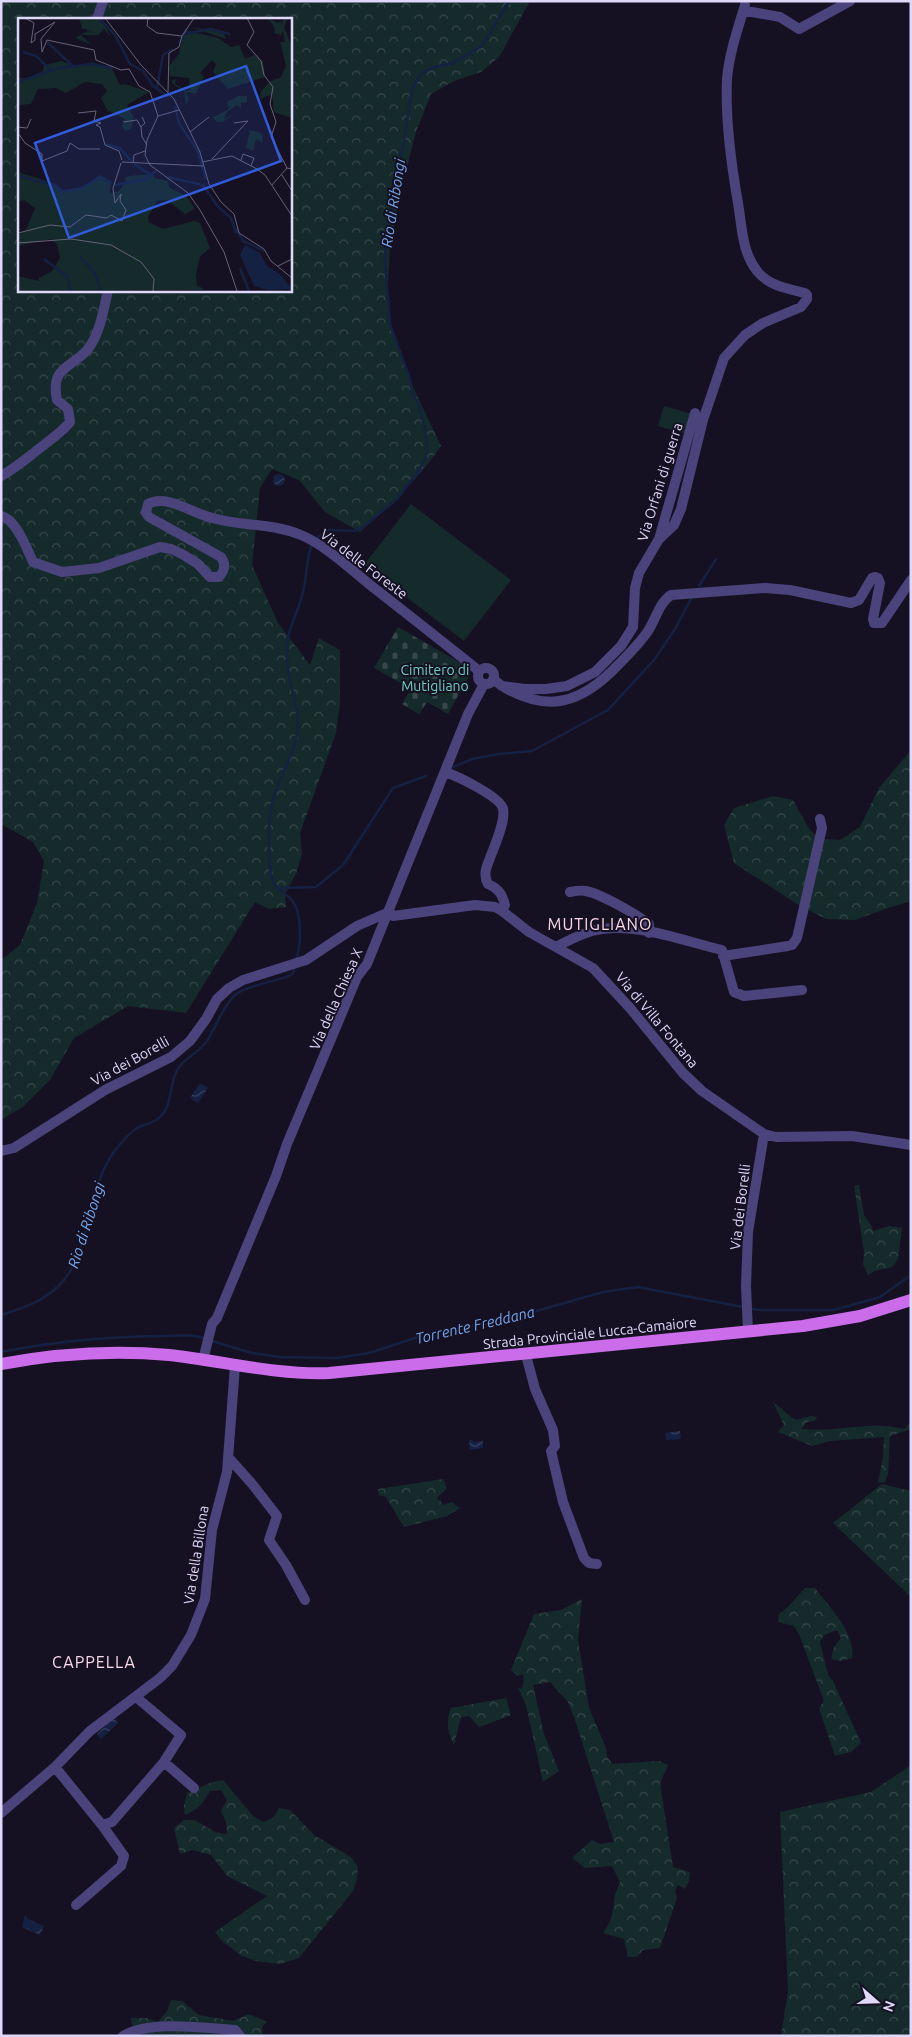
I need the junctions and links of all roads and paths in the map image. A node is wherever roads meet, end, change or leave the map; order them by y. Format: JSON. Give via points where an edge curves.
{"nodes":[{"id":1,"x":103,"y":1,"type":"edge"},
{"id":2,"x":850,"y":1,"type":"edge"},
{"id":3,"x":97,"y":18,"type":"edge"},
{"id":4,"x":108,"y":291,"type":"edge"},
{"id":5,"x":695,"y":413,"type":"dead end"},
{"id":6,"x":1,"y":476,"type":"edge"},
{"id":7,"x":1,"y":516,"type":"edge"},
{"id":8,"x":659,"y":539,"type":"junction"},
{"id":9,"x":911,"y":580,"type":"edge"},
{"id":10,"x":489,"y":682,"type":"junction"},
{"id":11,"x":502,"y":686,"type":"junction"},
{"id":12,"x":445,"y":772,"type":"junction"},
{"id":13,"x":820,"y":819,"type":"dead end"},
{"id":14,"x":570,"y":892,"type":"dead end"},
{"id":15,"x":389,"y":912,"type":"junction"},
{"id":16,"x":502,"y":912,"type":"junction"},
{"id":17,"x":649,"y":932,"type":"junction"},
{"id":18,"x":556,"y":947,"type":"junction"},
{"id":19,"x":723,"y":956,"type":"junction"},
{"id":20,"x":802,"y":990,"type":"dead end"},
{"id":21,"x":764,"y":1134,"type":"junction"},
{"id":22,"x":911,"y":1145,"type":"edge"},
{"id":23,"x":1,"y":1151,"type":"edge"},
{"id":24,"x":911,"y":1300,"type":"edge"},
{"id":25,"x":748,"y":1332,"type":"junction"},
{"id":26,"x":204,"y":1355,"type":"junction"},
{"id":27,"x":526,"y":1355,"type":"junction"},
{"id":28,"x":1,"y":1364,"type":"edge"},
{"id":29,"x":235,"y":1366,"type":"junction"},
{"id":30,"x":229,"y":1458,"type":"junction"},
{"id":31,"x":597,"y":1564,"type":"dead end"},
{"id":32,"x":305,"y":1600,"type":"dead end"},
{"id":33,"x":136,"y":1697,"type":"junction"},
{"id":34,"x":164,"y":1762,"type":"junction"},
{"id":35,"x":55,"y":1767,"type":"junction"},
{"id":36,"x":194,"y":1788,"type":"dead end"},
{"id":37,"x":1,"y":1813,"type":"edge"},
{"id":38,"x":102,"y":1825,"type":"junction"},
{"id":39,"x":76,"y":1906,"type":"dead end"},
{"id":40,"x":123,"y":2036,"type":"edge"},
{"id":41,"x":240,"y":2036,"type":"edge"}],
"edges":[{"from":1,"to":3,"type":"street"},
{"from":2,"to":8,"type":"street","via":[[799,28],[780,17],[744,9],[728,77],[727,113],[734,189],[745,250],[758,272],[771,283],[805,293],[807,299],[801,308],[745,335],[724,358],[703,420],[681,509],[674,525]]},
{"from":4,"to":6,"type":"street","via":[[88,349],[60,372],[54,386],[56,400],[68,409],[70,422],[23,462]]},
{"from":5,"to":8,"type":"street","name":"Via Orfani di guerra"},
{"from":7,"to":10,"type":"street","name":"Via delle Foreste","via":[[18,530],[33,562],[62,572],[99,568],[160,547],[182,554],[210,577],[219,577],[225,566],[221,556],[149,517],[146,513],[148,504],[159,500],[209,518],[288,530],[304,536],[337,558],[479,671],[489,668],[494,674]]},
{"from":8,"to":11,"type":"street","name":"Via Orfani di guerra","via":[[639,574],[633,626],[608,660],[595,672],[567,686],[546,689]]},
{"from":9,"to":11,"type":"street","via":[[882,623],[878,624],[873,619],[880,583],[875,577],[859,600],[851,603],[765,588],[670,595],[638,645],[590,691],[576,698],[543,702]]},
{"from":10,"to":11,"type":"street"},
{"from":10,"to":12,"type":"street","name":"Via della Chiesa X","via":[[468,714]]},
{"from":12,"to":15,"type":"street","name":"Via della Chiesa X"},
{"from":12,"to":16,"type":"street","via":[[467,781],[498,801],[503,809],[502,823],[485,874],[488,884],[501,892],[505,905]]},
{"from":13,"to":19,"type":"street","via":[[822,828],[797,938],[788,946]]},
{"from":14,"to":17,"type":"street","via":[[584,890],[594,894],[641,918],[649,924]]},
{"from":15,"to":16,"type":"street","name":"Via di Villa Fontana","via":[[393,916],[402,916],[475,905]]},
{"from":15,"to":23,"type":"street","name":"Via dei Borelli","via":[[357,926],[302,962],[243,980],[229,988],[217,999],[190,1041],[172,1057],[105,1090],[14,1148]]},
{"from":15,"to":26,"type":"street","name":"Via della Chiesa X","via":[[367,964],[357,977],[287,1144],[212,1324]]},
{"from":16,"to":18,"type":"street","name":"Via di Villa Fontana"},
{"from":17,"to":18,"type":"street","via":[[636,928],[600,930]]},
{"from":17,"to":19,"type":"street","via":[[722,950]]},
{"from":18,"to":21,"type":"street","name":"Via di Villa Fontana","via":[[582,960],[602,976],[683,1073],[702,1091]]},
{"from":19,"to":20,"type":"street","via":[[734,992],[744,996]]},
{"from":21,"to":22,"type":"street","name":"Via di Villa Fontana","via":[[776,1137],[852,1136]]},
{"from":21,"to":25,"type":"street","name":"Via dei Borelli","via":[[748,1232]]},
{"from":24,"to":25,"type":"main road","name":"Strada Provinciale Lucca-Camaiore","via":[[860,1316]]},
{"from":25,"to":27,"type":"main road","name":"Strada Provinciale Lucca-Camaiore"},
{"from":26,"to":28,"type":"main road","name":"Strada Provinciale Lucca-Camaiore","via":[[99,1354]]},
{"from":26,"to":29,"type":"main road","name":"Strada Provinciale Lucca-Camaiore"},
{"from":27,"to":29,"type":"main road","name":"Strada Provinciale Lucca-Camaiore","via":[[320,1374]]},
{"from":27,"to":31,"type":"street","via":[[535,1388],[553,1430],[555,1446],[551,1451],[563,1502],[584,1558]]},
{"from":29,"to":30,"type":"street","name":"Via della Billona"},
{"from":30,"to":32,"type":"street","via":[[277,1516],[269,1540]]},
{"from":30,"to":33,"type":"street","name":"Via della Billona","via":[[212,1530],[202,1611],[172,1666]]},
{"from":33,"to":34,"type":"street","via":[[181,1735]]},
{"from":33,"to":35,"type":"street","name":"Via della Billona","via":[[90,1731]]},
{"from":34,"to":36,"type":"street"},
{"from":34,"to":38,"type":"street","via":[[112,1822]]},
{"from":35,"to":37,"type":"street","name":"Via della Billona"},
{"from":35,"to":38,"type":"street"},
{"from":38,"to":39,"type":"street","via":[[124,1856],[121,1866]]},
{"from":40,"to":41,"type":"street","via":[[163,2026],[235,2030]]}]}
